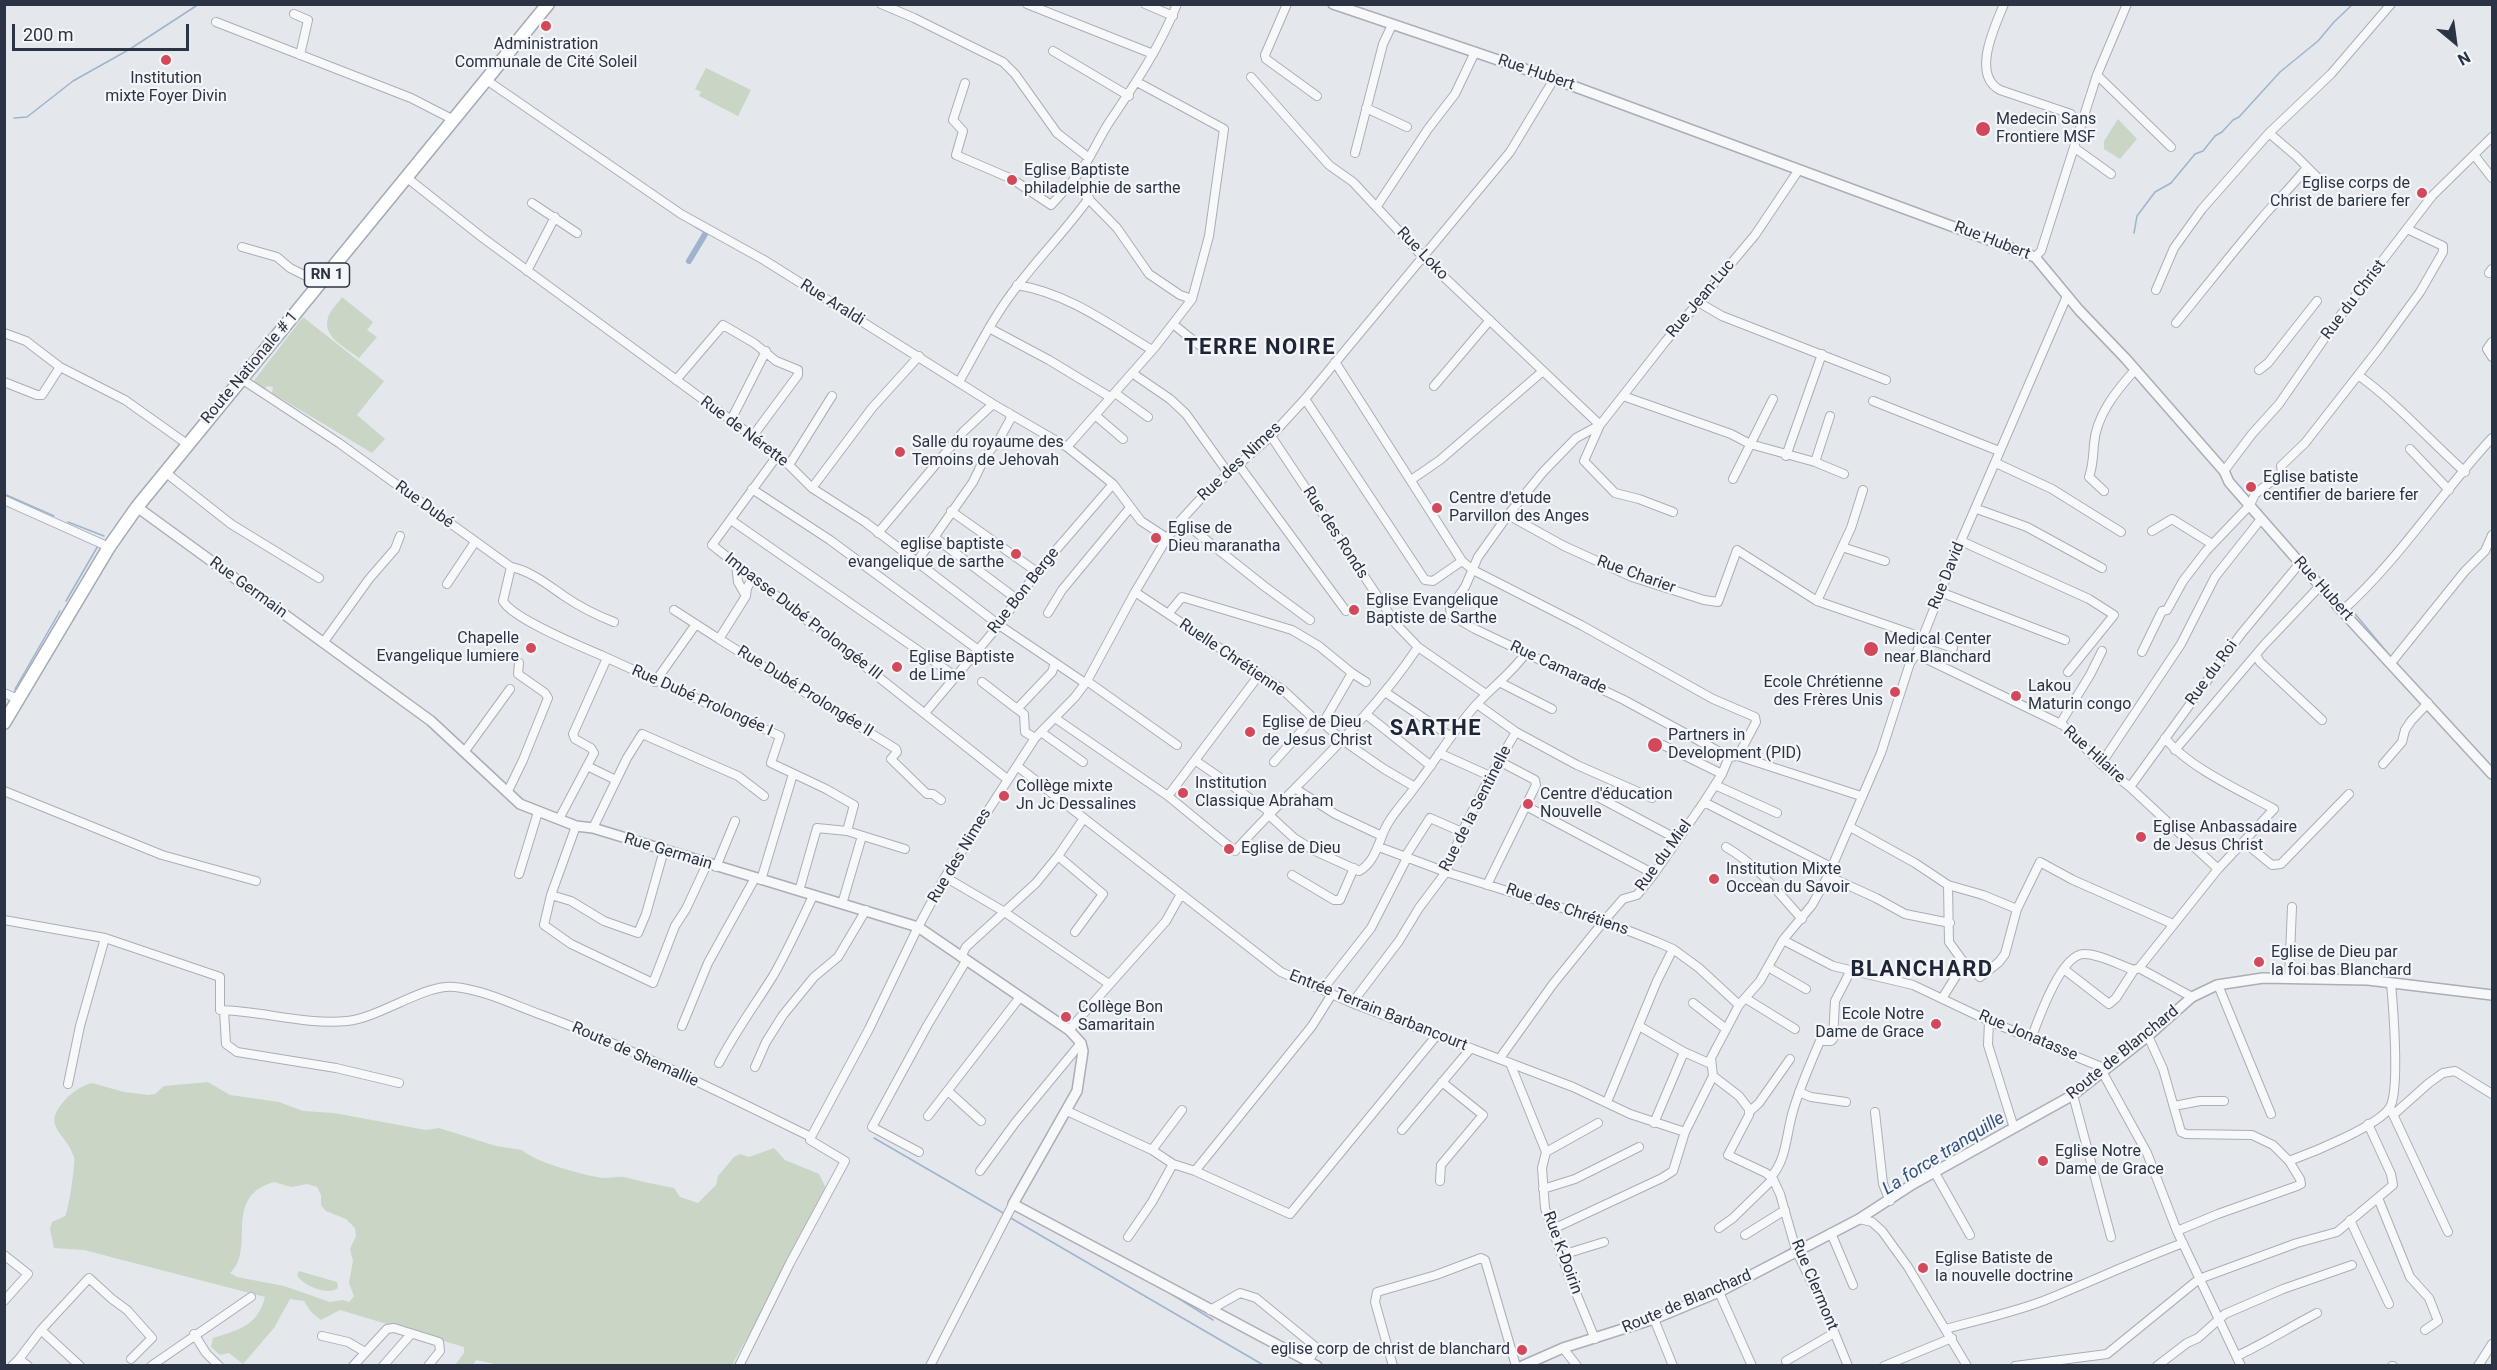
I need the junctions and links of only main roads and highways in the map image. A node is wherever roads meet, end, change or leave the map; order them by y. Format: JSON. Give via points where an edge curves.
{"nodes":[{"id":1,"x":548,"y":4,"type":"edge"},
{"id":2,"x":4,"y":723,"type":"edge"}],
"edges":[{"from":1,"to":2,"type":"main road","name":"Route Nationale # 1","number":"RN 1","via":[[137,507]]}]}
